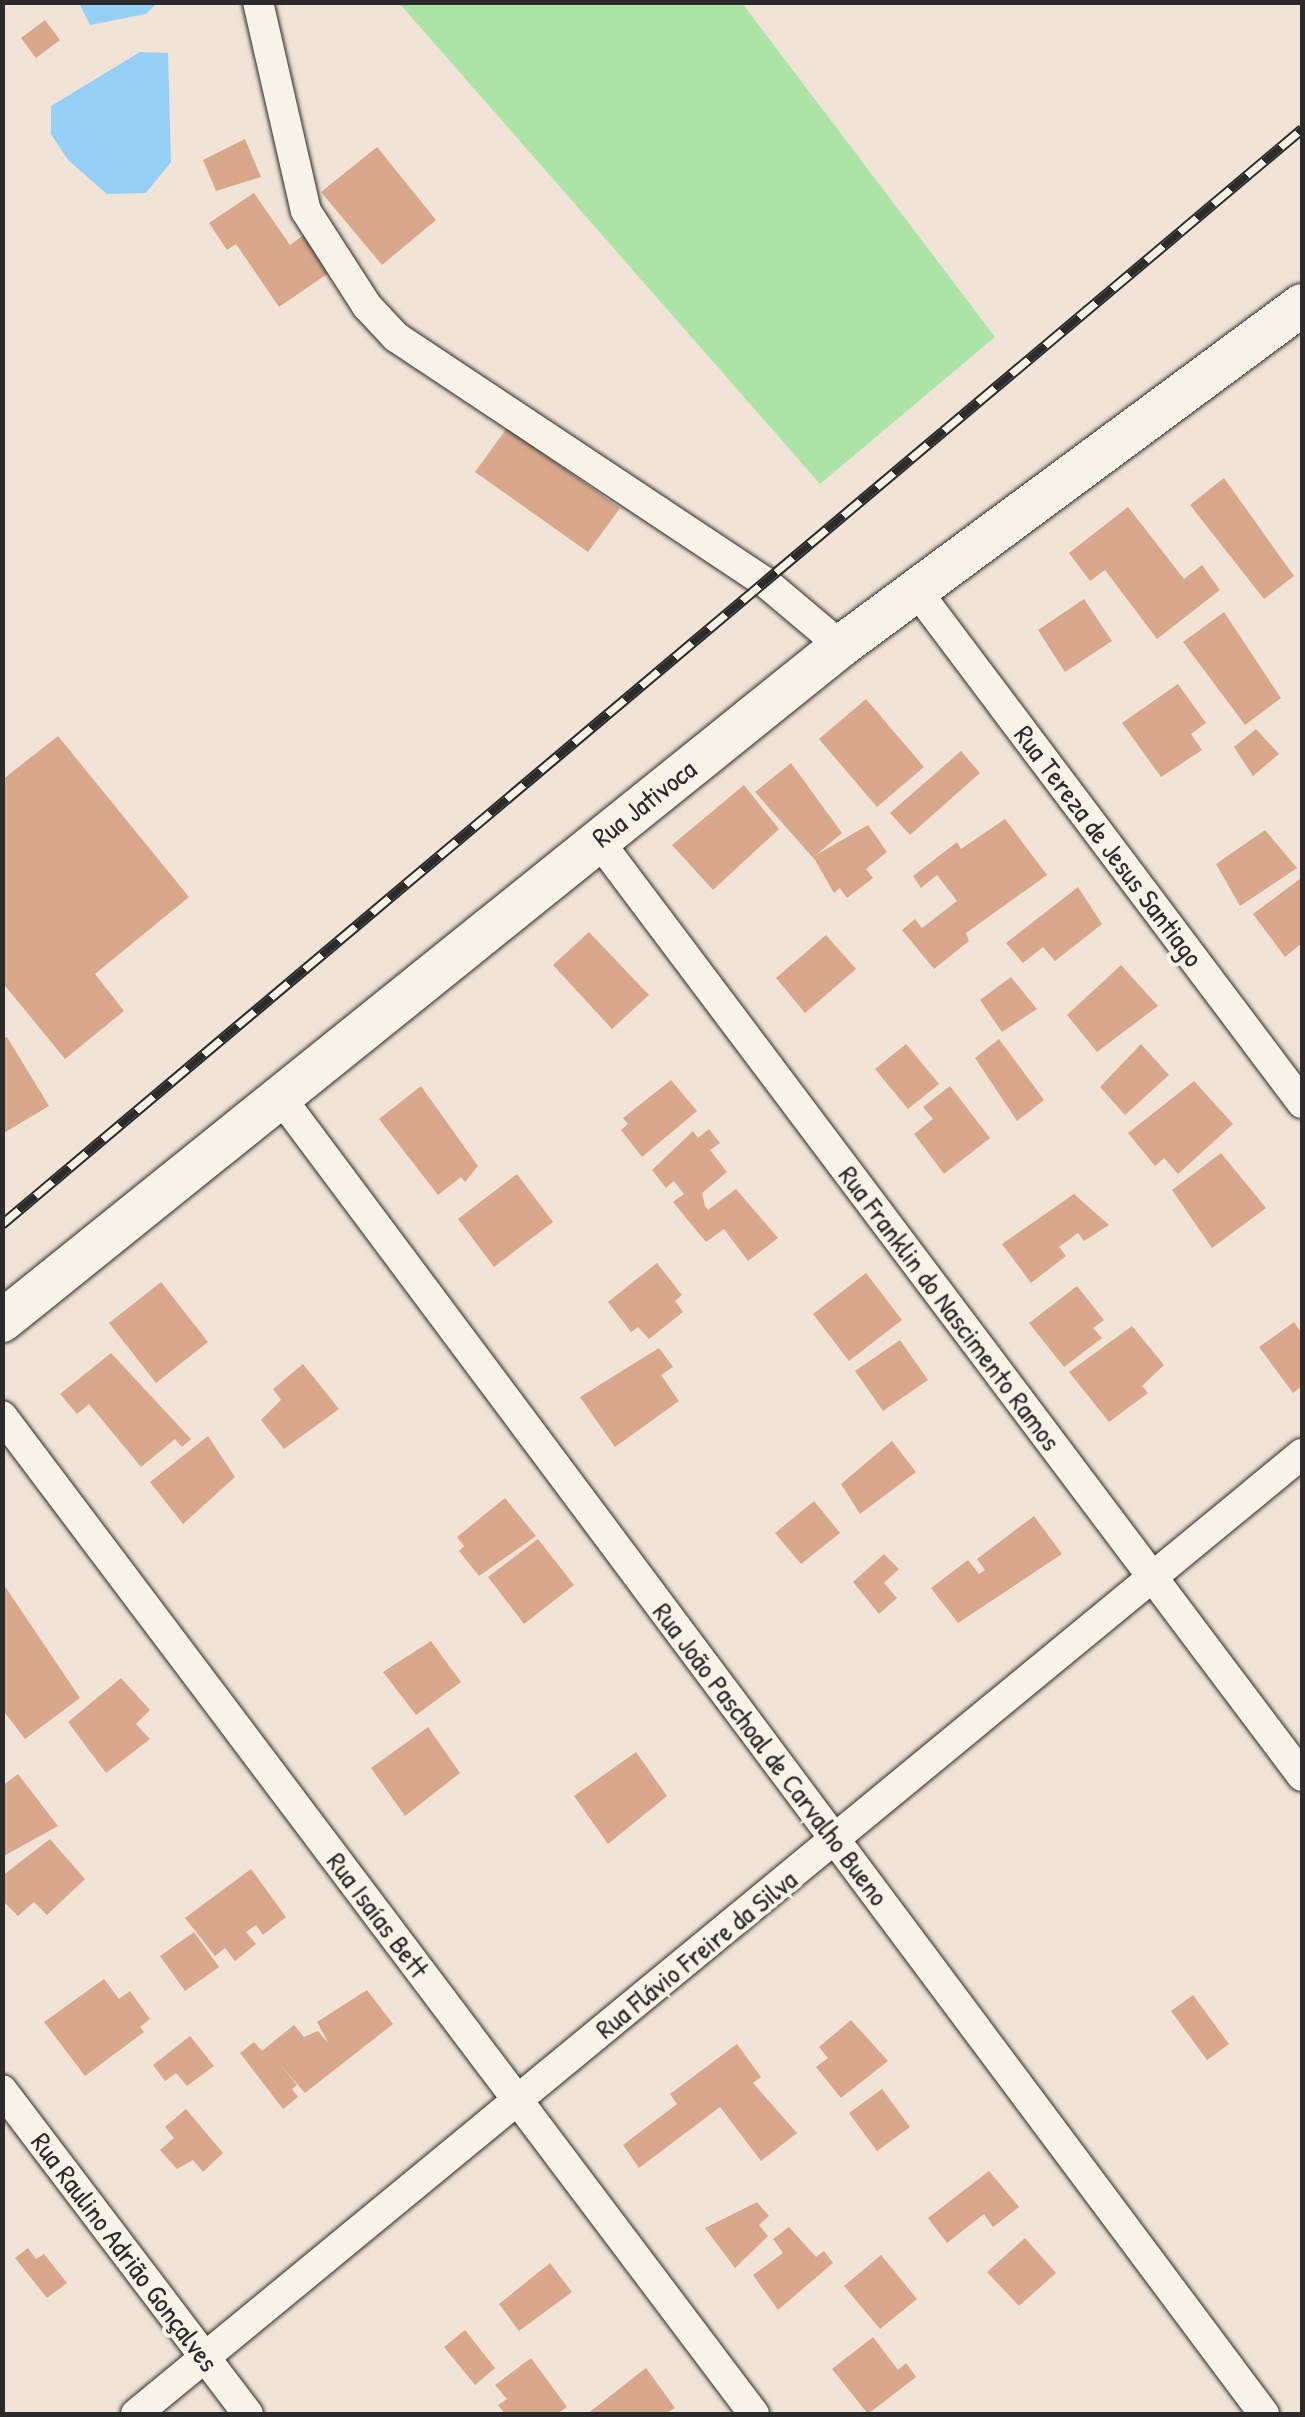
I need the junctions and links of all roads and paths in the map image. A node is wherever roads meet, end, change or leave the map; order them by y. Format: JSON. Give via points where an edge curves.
{"nodes":[{"id":1,"x":258,"y":2,"type":"edge"},
{"id":2,"x":1302,"y":305,"type":"edge"},
{"id":3,"x":916,"y":590,"type":"junction"},
{"id":4,"x":841,"y":646,"type":"junction"},
{"id":5,"x":598,"y":840,"type":"junction"},
{"id":6,"x":278,"y":1094,"type":"junction"},
{"id":7,"x":1302,"y":1103,"type":"edge"},
{"id":8,"x":2,"y":1321,"type":"edge"},
{"id":9,"x":2,"y":1416,"type":"edge"},
{"id":10,"x":1302,"y":1454,"type":"edge"},
{"id":11,"x":1153,"y":1578,"type":"junction"},
{"id":12,"x":1302,"y":1776,"type":"edge"},
{"id":13,"x":834,"y":1840,"type":"junction"},
{"id":14,"x":2,"y":2090,"type":"edge"},
{"id":15,"x":517,"y":2100,"type":"junction"},
{"id":16,"x":205,"y":2358,"type":"junction"},
{"id":17,"x":136,"y":2414,"type":"edge"},
{"id":18,"x":248,"y":2414,"type":"edge"},
{"id":19,"x":754,"y":2414,"type":"edge"},
{"id":20,"x":1264,"y":2414,"type":"edge"}],
"edges":[{"from":1,"to":4,"type":"street","via":[[306,211],[367,306],[396,336],[765,582]]},
{"from":2,"to":3,"type":"street","name":"Rua Jativoca"},
{"from":3,"to":4,"type":"street","name":"Rua Jativoca"},
{"from":3,"to":7,"type":"street","name":"Rua Tereza de Jesus Santiago"},
{"from":4,"to":5,"type":"street","name":"Rua Jativoca"},
{"from":5,"to":6,"type":"street","name":"Rua Jativoca"},
{"from":5,"to":11,"type":"street","name":"Rua Franklin do Nascimento Ramos"},
{"from":6,"to":8,"type":"street","name":"Rua Jativoca"},
{"from":6,"to":13,"type":"street","name":"Rua João Paschoal de Carvalho Bueno"},
{"from":9,"to":15,"type":"street","name":"Rua Isaías Bett"},
{"from":10,"to":11,"type":"street","name":"Rua Flávio Freire da Silva"},
{"from":11,"to":12,"type":"street","name":"Rua Franklin do Nascimento Ramos"},
{"from":11,"to":13,"type":"street","name":"Rua Flávio Freire da Silva"},
{"from":13,"to":15,"type":"street","name":"Rua Flávio Freire da Silva"},
{"from":13,"to":20,"type":"street","name":"Rua João Paschoal de Carvalho Bueno"},
{"from":14,"to":16,"type":"street","name":"Rua Raulino Adrião Gonçalves"},
{"from":15,"to":16,"type":"street","name":"Rua Flávio Freire da Silva"},
{"from":15,"to":19,"type":"street","name":"Rua Isaías Bett"},
{"from":16,"to":17,"type":"street","name":"Rua Flávio Freire da Silva"},
{"from":16,"to":18,"type":"street","name":"Rua Raulino Adrião Gonçalves"}]}
